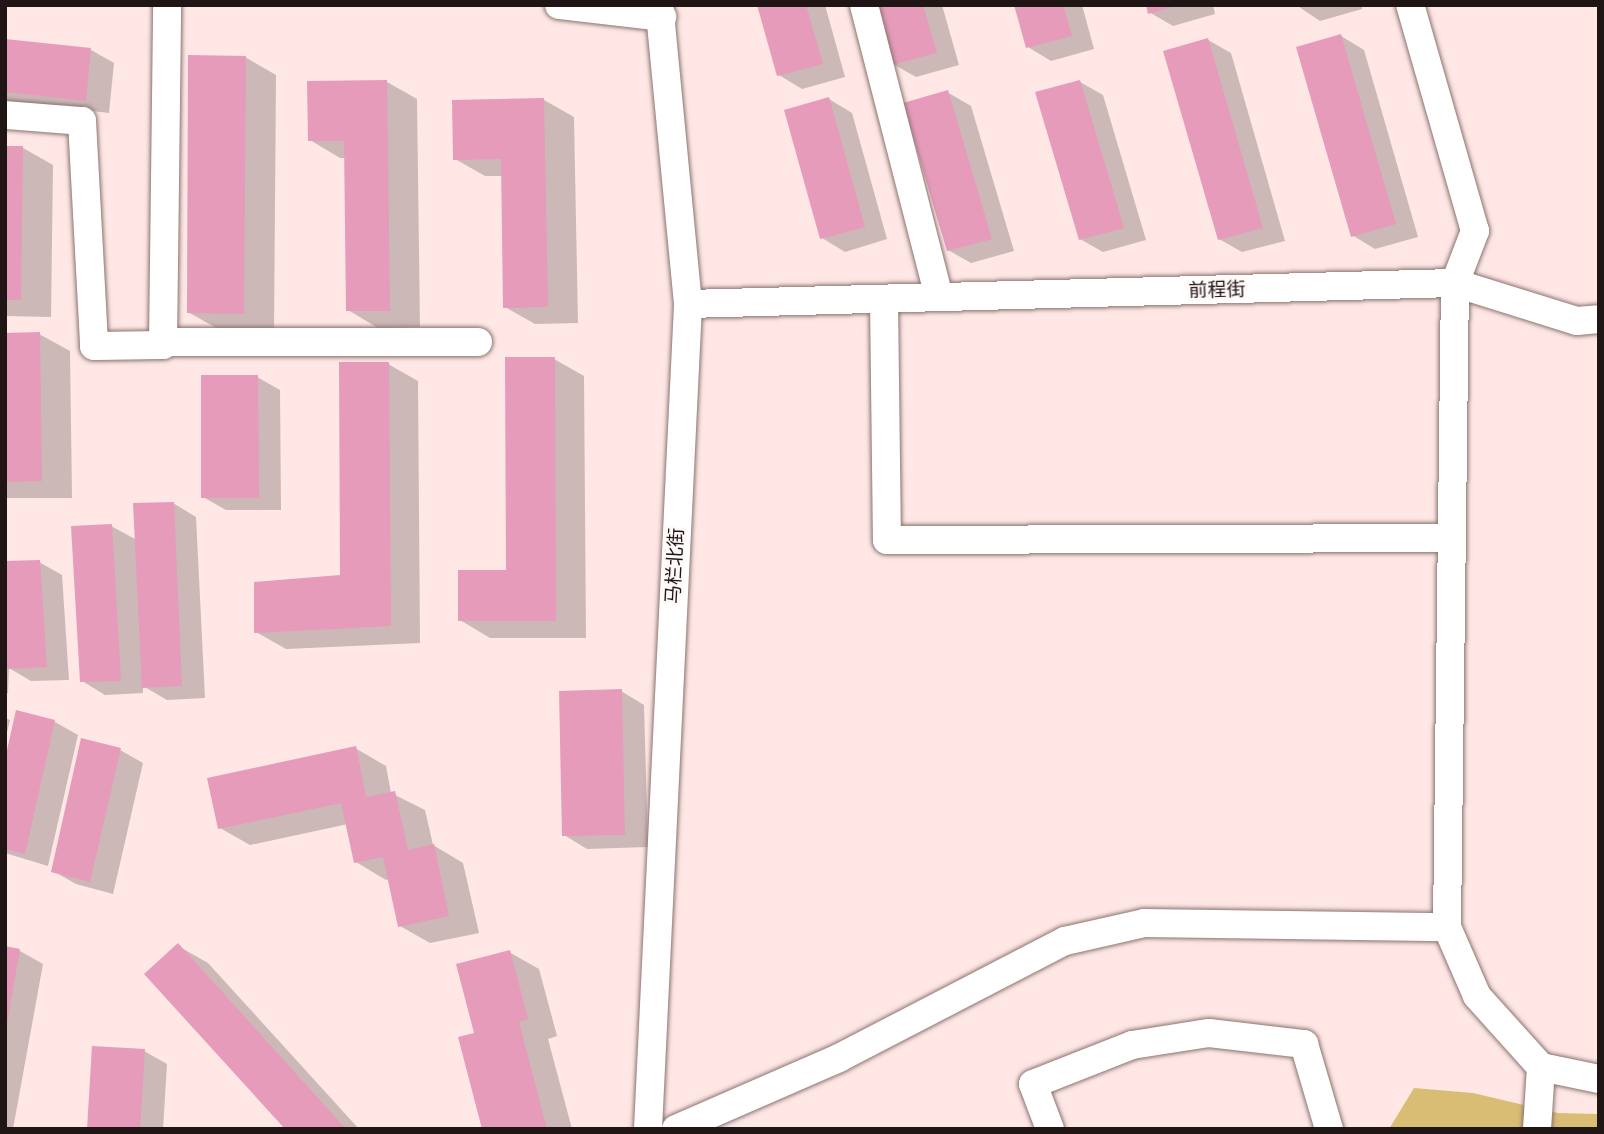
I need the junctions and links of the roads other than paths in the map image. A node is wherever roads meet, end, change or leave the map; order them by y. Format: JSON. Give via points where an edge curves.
{"nodes":[{"id":1,"x":167,"y":5,"type":"edge"},
{"id":2,"x":559,"y":5,"type":"edge"},
{"id":3,"x":864,"y":5,"type":"edge"},
{"id":4,"x":1410,"y":5,"type":"edge"},
{"id":5,"x":661,"y":11,"type":"edge"},
{"id":6,"x":5,"y":115,"type":"edge"},
{"id":7,"x":1455,"y":283,"type":"junction"},
{"id":8,"x":939,"y":298,"type":"junction"},
{"id":9,"x":884,"y":299,"type":"junction"},
{"id":10,"x":688,"y":304,"type":"junction"},
{"id":11,"x":1599,"y":320,"type":"edge"},
{"id":12,"x":163,"y":342,"type":"junction"},
{"id":13,"x":478,"y":342,"type":"dead end"},
{"id":14,"x":1452,"y":538,"type":"junction"},
{"id":15,"x":1447,"y":927,"type":"junction"},
{"id":16,"x":1541,"y":1068,"type":"junction"},
{"id":17,"x":1599,"y":1079,"type":"edge"},
{"id":18,"x":648,"y":1129,"type":"edge"},
{"id":19,"x":676,"y":1129,"type":"edge"},
{"id":20,"x":1050,"y":1129,"type":"edge"},
{"id":21,"x":1329,"y":1129,"type":"edge"},
{"id":22,"x":1537,"y":1129,"type":"edge"}],
"edges":[{"from":1,"to":12,"type":"street"},
{"from":2,"to":5,"type":"street"},
{"from":3,"to":8,"type":"street"},
{"from":4,"to":7,"type":"street","via":[[1475,231]]},
{"from":5,"to":10,"type":"street","name":"马栏北街"},
{"from":6,"to":12,"type":"street","via":[[82,121],[94,346]]},
{"from":7,"to":8,"type":"street","name":"前程街"},
{"from":7,"to":11,"type":"street","name":"前程街","via":[[1577,321]]},
{"from":7,"to":14,"type":"street"},
{"from":8,"to":9,"type":"street","name":"前程街"},
{"from":9,"to":10,"type":"street","name":"前程街"},
{"from":9,"to":14,"type":"street","via":[[887,540]]},
{"from":10,"to":18,"type":"street","name":"马栏北街"},
{"from":12,"to":13,"type":"street"},
{"from":14,"to":15,"type":"street"},
{"from":15,"to":16,"type":"street","via":[[1477,996]]},
{"from":15,"to":19,"type":"street","via":[[1144,923],[1065,941],[839,1058]]},
{"from":16,"to":17,"type":"street"},
{"from":16,"to":22,"type":"street"},
{"from":20,"to":21,"type":"street","via":[[1032,1084],[1132,1045],[1209,1033],[1304,1044]]}]}
